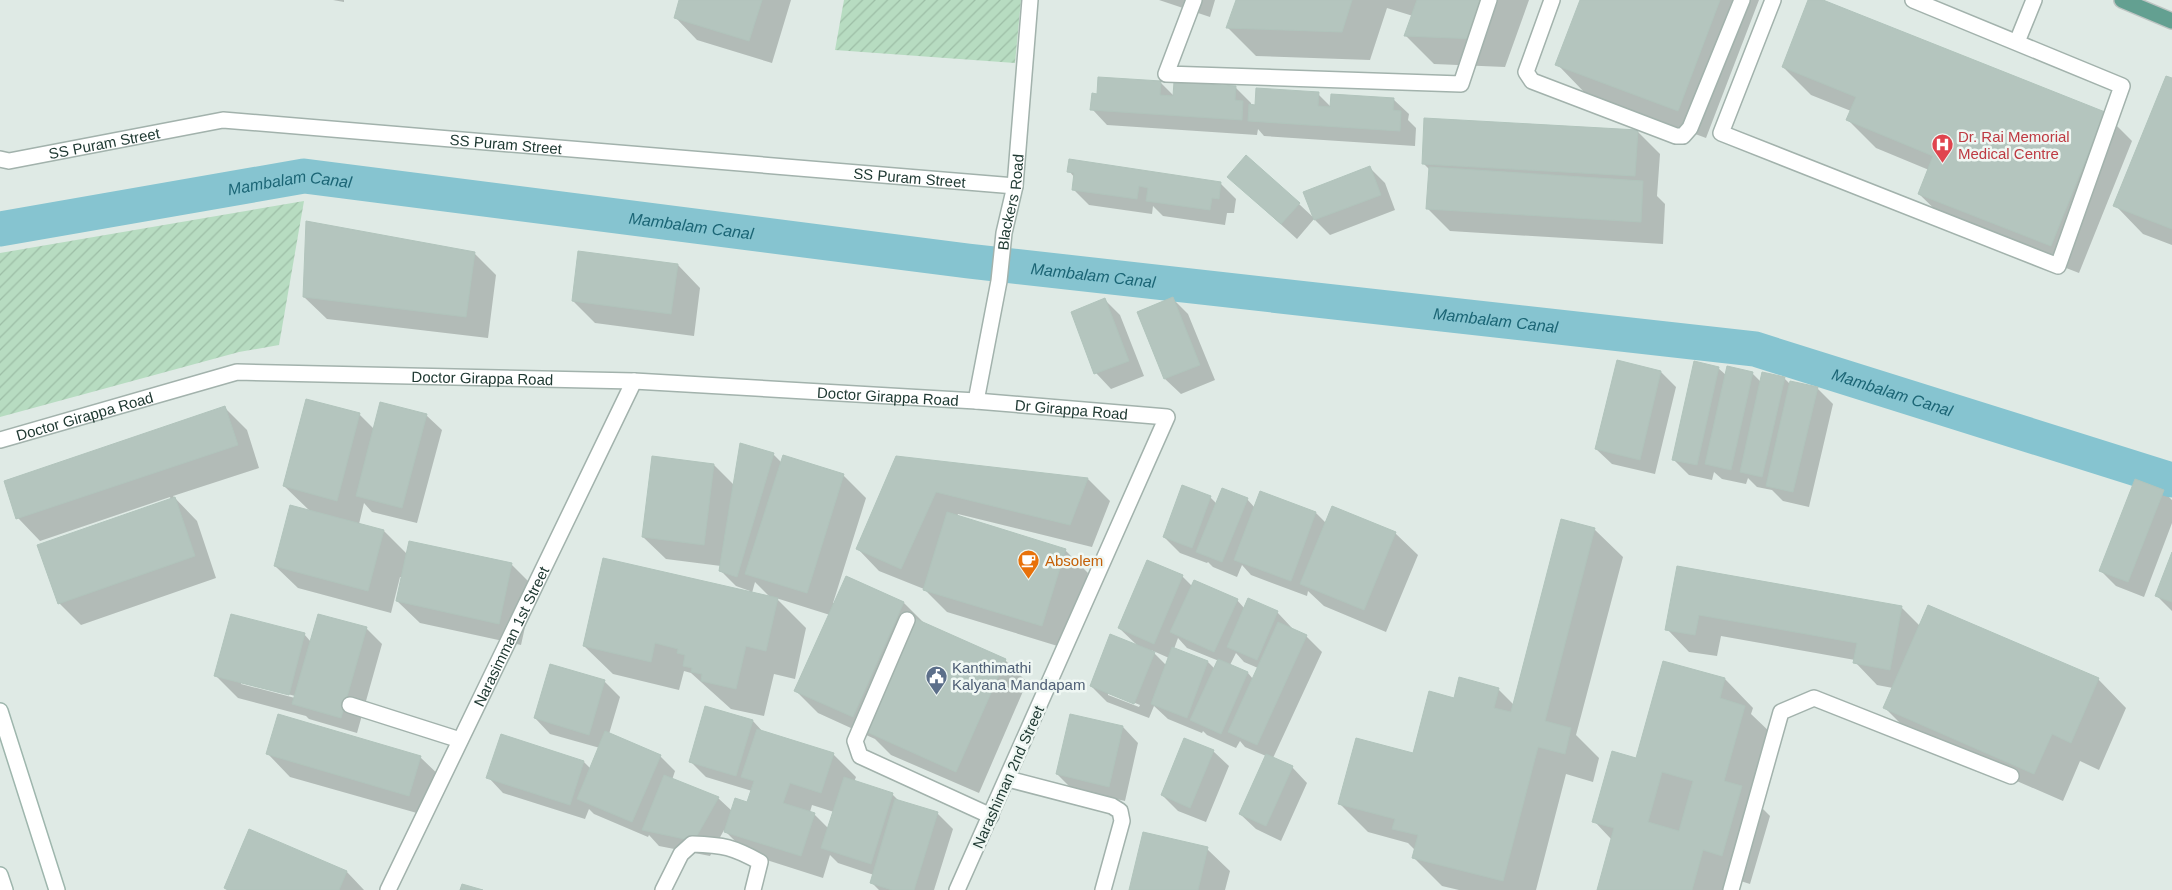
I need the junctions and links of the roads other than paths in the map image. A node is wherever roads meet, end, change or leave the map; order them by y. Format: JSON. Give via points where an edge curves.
{"nodes":[{"id":1,"x":1030,"y":0,"type":"edge"},
{"id":2,"x":1194,"y":0,"type":"edge"},
{"id":3,"x":1489,"y":0,"type":"edge"},
{"id":4,"x":1552,"y":0,"type":"edge"},
{"id":5,"x":1742,"y":0,"type":"edge"},
{"id":6,"x":1774,"y":0,"type":"edge"},
{"id":7,"x":1914,"y":0,"type":"edge"},
{"id":8,"x":2034,"y":0,"type":"edge"},
{"id":9,"x":2122,"y":0,"type":"edge"},
{"id":10,"x":2172,"y":21,"type":"edge"},
{"id":11,"x":2017,"y":42,"type":"junction"},
{"id":12,"x":0,"y":159,"type":"edge"},
{"id":13,"x":1014,"y":186,"type":"junction"},
{"id":14,"x":634,"y":381,"type":"junction"},
{"id":15,"x":976,"y":401,"type":"junction"},
{"id":16,"x":1167,"y":417,"type":"joint"},
{"id":17,"x":0,"y":440,"type":"edge"},
{"id":18,"x":907,"y":620,"type":"dead end"},
{"id":19,"x":350,"y":705,"type":"dead end"},
{"id":20,"x":0,"y":711,"type":"edge"},
{"id":21,"x":460,"y":740,"type":"junction"},
{"id":22,"x":2011,"y":776,"type":"dead end"},
{"id":23,"x":1008,"y":779,"type":"junction"},
{"id":24,"x":991,"y":816,"type":"junction"},
{"id":25,"x":0,"y":875,"type":"edge"},
{"id":26,"x":5,"y":890,"type":"edge"},
{"id":27,"x":57,"y":890,"type":"edge"},
{"id":28,"x":388,"y":890,"type":"edge"},
{"id":29,"x":663,"y":890,"type":"edge"},
{"id":30,"x":753,"y":890,"type":"edge"},
{"id":31,"x":957,"y":890,"type":"edge"},
{"id":32,"x":1103,"y":890,"type":"edge"},
{"id":33,"x":1732,"y":890,"type":"edge"}],
"edges":[{"from":1,"to":13,"type":"street","name":"Blackers Road"},
{"from":2,"to":3,"type":"street","via":[[1166,74],[1462,84]]},
{"from":4,"to":5,"type":"street","via":[[1526,72],[1532,82],[1676,136],[1684,136],[1690,128]]},
{"from":6,"to":11,"type":"street","via":[[1721,133],[2058,266],[2122,86]]},
{"from":7,"to":11,"type":"street"},
{"from":8,"to":11,"type":"street"},
{"from":9,"to":10,"type":"main road"},
{"from":12,"to":13,"type":"street","name":"SS Puram Street","via":[[9,160],[223,120]]},
{"from":13,"to":15,"type":"street","name":"Blackers Road"},
{"from":14,"to":15,"type":"street","name":"Doctor Girappa Road"},
{"from":14,"to":17,"type":"street","name":"Doctor Girappa Road","via":[[237,372]]},
{"from":14,"to":21,"type":"street","name":"Narasimman 1st Street"},
{"from":15,"to":16,"type":"street","name":"Dr Girappa Road"},
{"from":16,"to":23,"type":"street","name":"Narashiman 2nd Street"},
{"from":18,"to":24,"type":"street","via":[[855,741],[860,756]]},
{"from":19,"to":21,"type":"street"},
{"from":20,"to":27,"type":"street"},
{"from":21,"to":28,"type":"street","name":"Narasimman 1st Street"},
{"from":22,"to":33,"type":"street","via":[[1814,698],[1781,712]]},
{"from":23,"to":24,"type":"street","name":"Narashiman 2nd Street"},
{"from":23,"to":32,"type":"street","via":[[1112,806],[1120,811],[1122,821]]},
{"from":24,"to":31,"type":"street","name":"Narashiman 2nd Street"},
{"from":25,"to":26,"type":"street"},
{"from":29,"to":30,"type":"street","via":[[681,854],[692,844],[736,849],[760,862]]}]}
